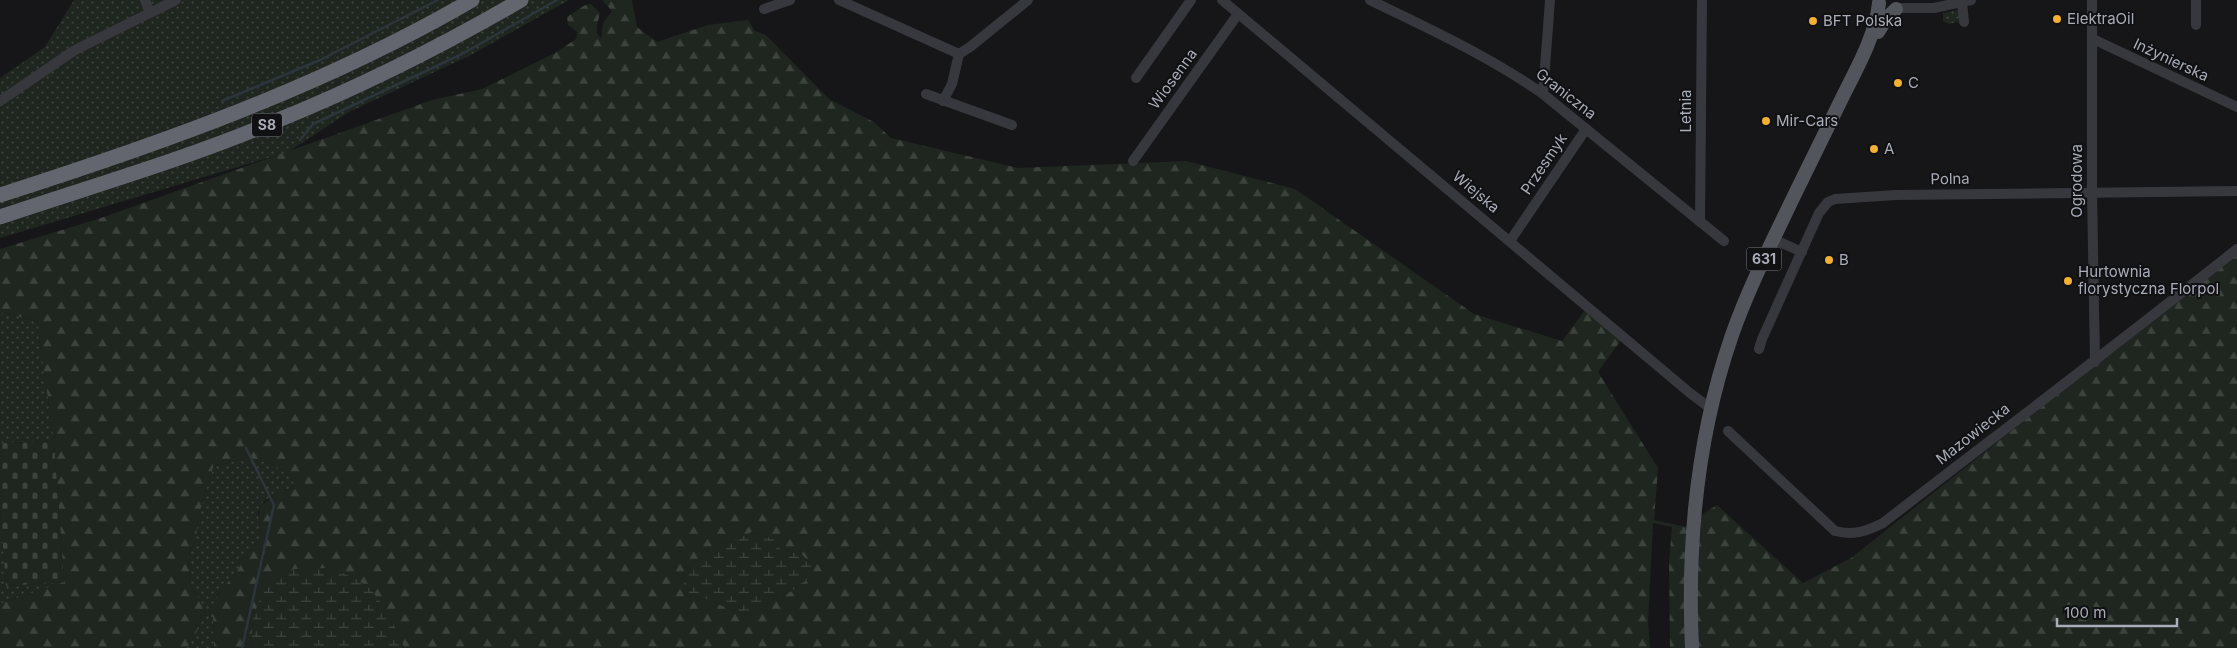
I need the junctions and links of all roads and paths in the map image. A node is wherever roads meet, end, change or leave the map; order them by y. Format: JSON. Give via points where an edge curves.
{"nodes":[{"id":1,"x":145,"y":0,"type":"edge"},
{"id":2,"x":176,"y":0,"type":"edge"},
{"id":3,"x":472,"y":0,"type":"edge"},
{"id":4,"x":521,"y":0,"type":"edge"},
{"id":5,"x":790,"y":0,"type":"edge"},
{"id":6,"x":839,"y":0,"type":"edge"},
{"id":7,"x":1028,"y":0,"type":"edge"},
{"id":8,"x":1191,"y":0,"type":"edge"},
{"id":9,"x":1222,"y":0,"type":"edge"},
{"id":10,"x":1370,"y":0,"type":"edge"},
{"id":11,"x":1550,"y":0,"type":"edge"},
{"id":12,"x":1702,"y":0,"type":"edge"},
{"id":13,"x":1922,"y":0,"type":"edge"},
{"id":14,"x":2092,"y":0,"type":"edge"},
{"id":15,"x":2196,"y":0,"type":"edge"},
{"id":16,"x":1879,"y":2,"type":"edge"},
{"id":17,"x":1963,"y":2,"type":"edge"},
{"id":18,"x":1900,"y":6,"type":"edge"},
{"id":19,"x":764,"y":9,"type":"dead end"},
{"id":20,"x":150,"y":13,"type":"junction"},
{"id":21,"x":1238,"y":14,"type":"junction"},
{"id":22,"x":1964,"y":22,"type":"dead end"},
{"id":23,"x":2196,"y":25,"type":"dead end"},
{"id":24,"x":2093,"y":40,"type":"junction"},
{"id":25,"x":959,"y":54,"type":"junction"},
{"id":26,"x":1857,"y":67,"type":"junction"},
{"id":27,"x":1136,"y":78,"type":"dead end"},
{"id":28,"x":926,"y":94,"type":"dead end"},
{"id":29,"x":1543,"y":94,"type":"junction"},
{"id":30,"x":0,"y":101,"type":"edge"},
{"id":31,"x":943,"y":101,"type":"junction"},
{"id":32,"x":2237,"y":107,"type":"edge"},
{"id":33,"x":1012,"y":126,"type":"dead end"},
{"id":34,"x":1586,"y":128,"type":"junction"},
{"id":35,"x":1133,"y":161,"type":"dead end"},
{"id":36,"x":2237,"y":191,"type":"edge"},
{"id":37,"x":2092,"y":192,"type":"junction"},
{"id":38,"x":0,"y":195,"type":"edge"},
{"id":39,"x":0,"y":217,"type":"edge"},
{"id":40,"x":1700,"y":222,"type":"junction"},
{"id":41,"x":1773,"y":239,"type":"junction"},
{"id":42,"x":1510,"y":241,"type":"junction"},
{"id":43,"x":1724,"y":241,"type":"dead end"},
{"id":44,"x":2237,"y":249,"type":"edge"},
{"id":45,"x":1802,"y":252,"type":"junction"},
{"id":46,"x":1759,"y":349,"type":"dead end"},
{"id":47,"x":2095,"y":362,"type":"junction"},
{"id":48,"x":1710,"y":408,"type":"junction"},
{"id":49,"x":1728,"y":432,"type":"dead end"},
{"id":50,"x":1692,"y":648,"type":"edge"}],
"edges":[{"from":1,"to":20,"type":"street"},
{"from":2,"to":20,"type":"street"},
{"from":3,"to":38,"type":"highway","number":"S8","via":[[366,56],[253,107]]},
{"from":4,"to":39,"type":"highway","number":"S8","via":[[380,75],[275,122]]},
{"from":5,"to":19,"type":"street"},
{"from":6,"to":25,"type":"street"},
{"from":7,"to":25,"type":"street"},
{"from":8,"to":27,"type":"street"},
{"from":9,"to":21,"type":"street","name":"Wiejska"},
{"from":10,"to":29,"type":"street","name":"Graniczna","via":[[1463,46],[1518,76]]},
{"from":11,"to":29,"type":"street"},
{"from":12,"to":40,"type":"street","name":"Letnia"},
{"from":13,"to":17,"type":"street"},
{"from":14,"to":24,"type":"street","name":"Ogrodowa"},
{"from":15,"to":23,"type":"street"},
{"from":16,"to":18,"type":"main road","via":[[1888,10]]},
{"from":16,"to":26,"type":"main road","number":"631","via":[[1878,16]]},
{"from":17,"to":18,"type":"street","via":[[1934,8]]},
{"from":17,"to":22,"type":"street"},
{"from":18,"to":26,"type":"main road","number":"631","via":[[1886,19]]},
{"from":20,"to":30,"type":"street","via":[[76,50]]},
{"from":21,"to":35,"type":"street","name":"Wiosenna"},
{"from":21,"to":42,"type":"street","name":"Wiejska"},
{"from":24,"to":32,"type":"street","name":"Inżynierska"},
{"from":24,"to":37,"type":"street","name":"Ogrodowa"},
{"from":25,"to":31,"type":"street","via":[[952,84]]},
{"from":26,"to":41,"type":"main road","number":"631"},
{"from":28,"to":31,"type":"street"},
{"from":29,"to":34,"type":"street","name":"Graniczna"},
{"from":31,"to":33,"type":"street"},
{"from":34,"to":40,"type":"street","name":"Graniczna"},
{"from":34,"to":42,"type":"street","name":"Przesmyk"},
{"from":36,"to":37,"type":"street","name":"Polna"},
{"from":37,"to":45,"type":"street","name":"Polna","via":[[1835,199],[1819,213]]},
{"from":37,"to":47,"type":"street","name":"Ogrodowa"},
{"from":40,"to":43,"type":"street","name":"Graniczna"},
{"from":41,"to":45,"type":"street"},
{"from":41,"to":48,"type":"main road","number":"631","via":[[1732,334]]},
{"from":42,"to":48,"type":"street","name":"Wiejska"},
{"from":44,"to":47,"type":"street","name":"Mazowiecka"},
{"from":45,"to":46,"type":"street","name":"Polna"},
{"from":47,"to":49,"type":"street","name":"Mazowiecka","via":[[1883,523],[1857,534],[1835,531]]},
{"from":48,"to":50,"type":"main road","number":"631","via":[[1692,528]]}]}
